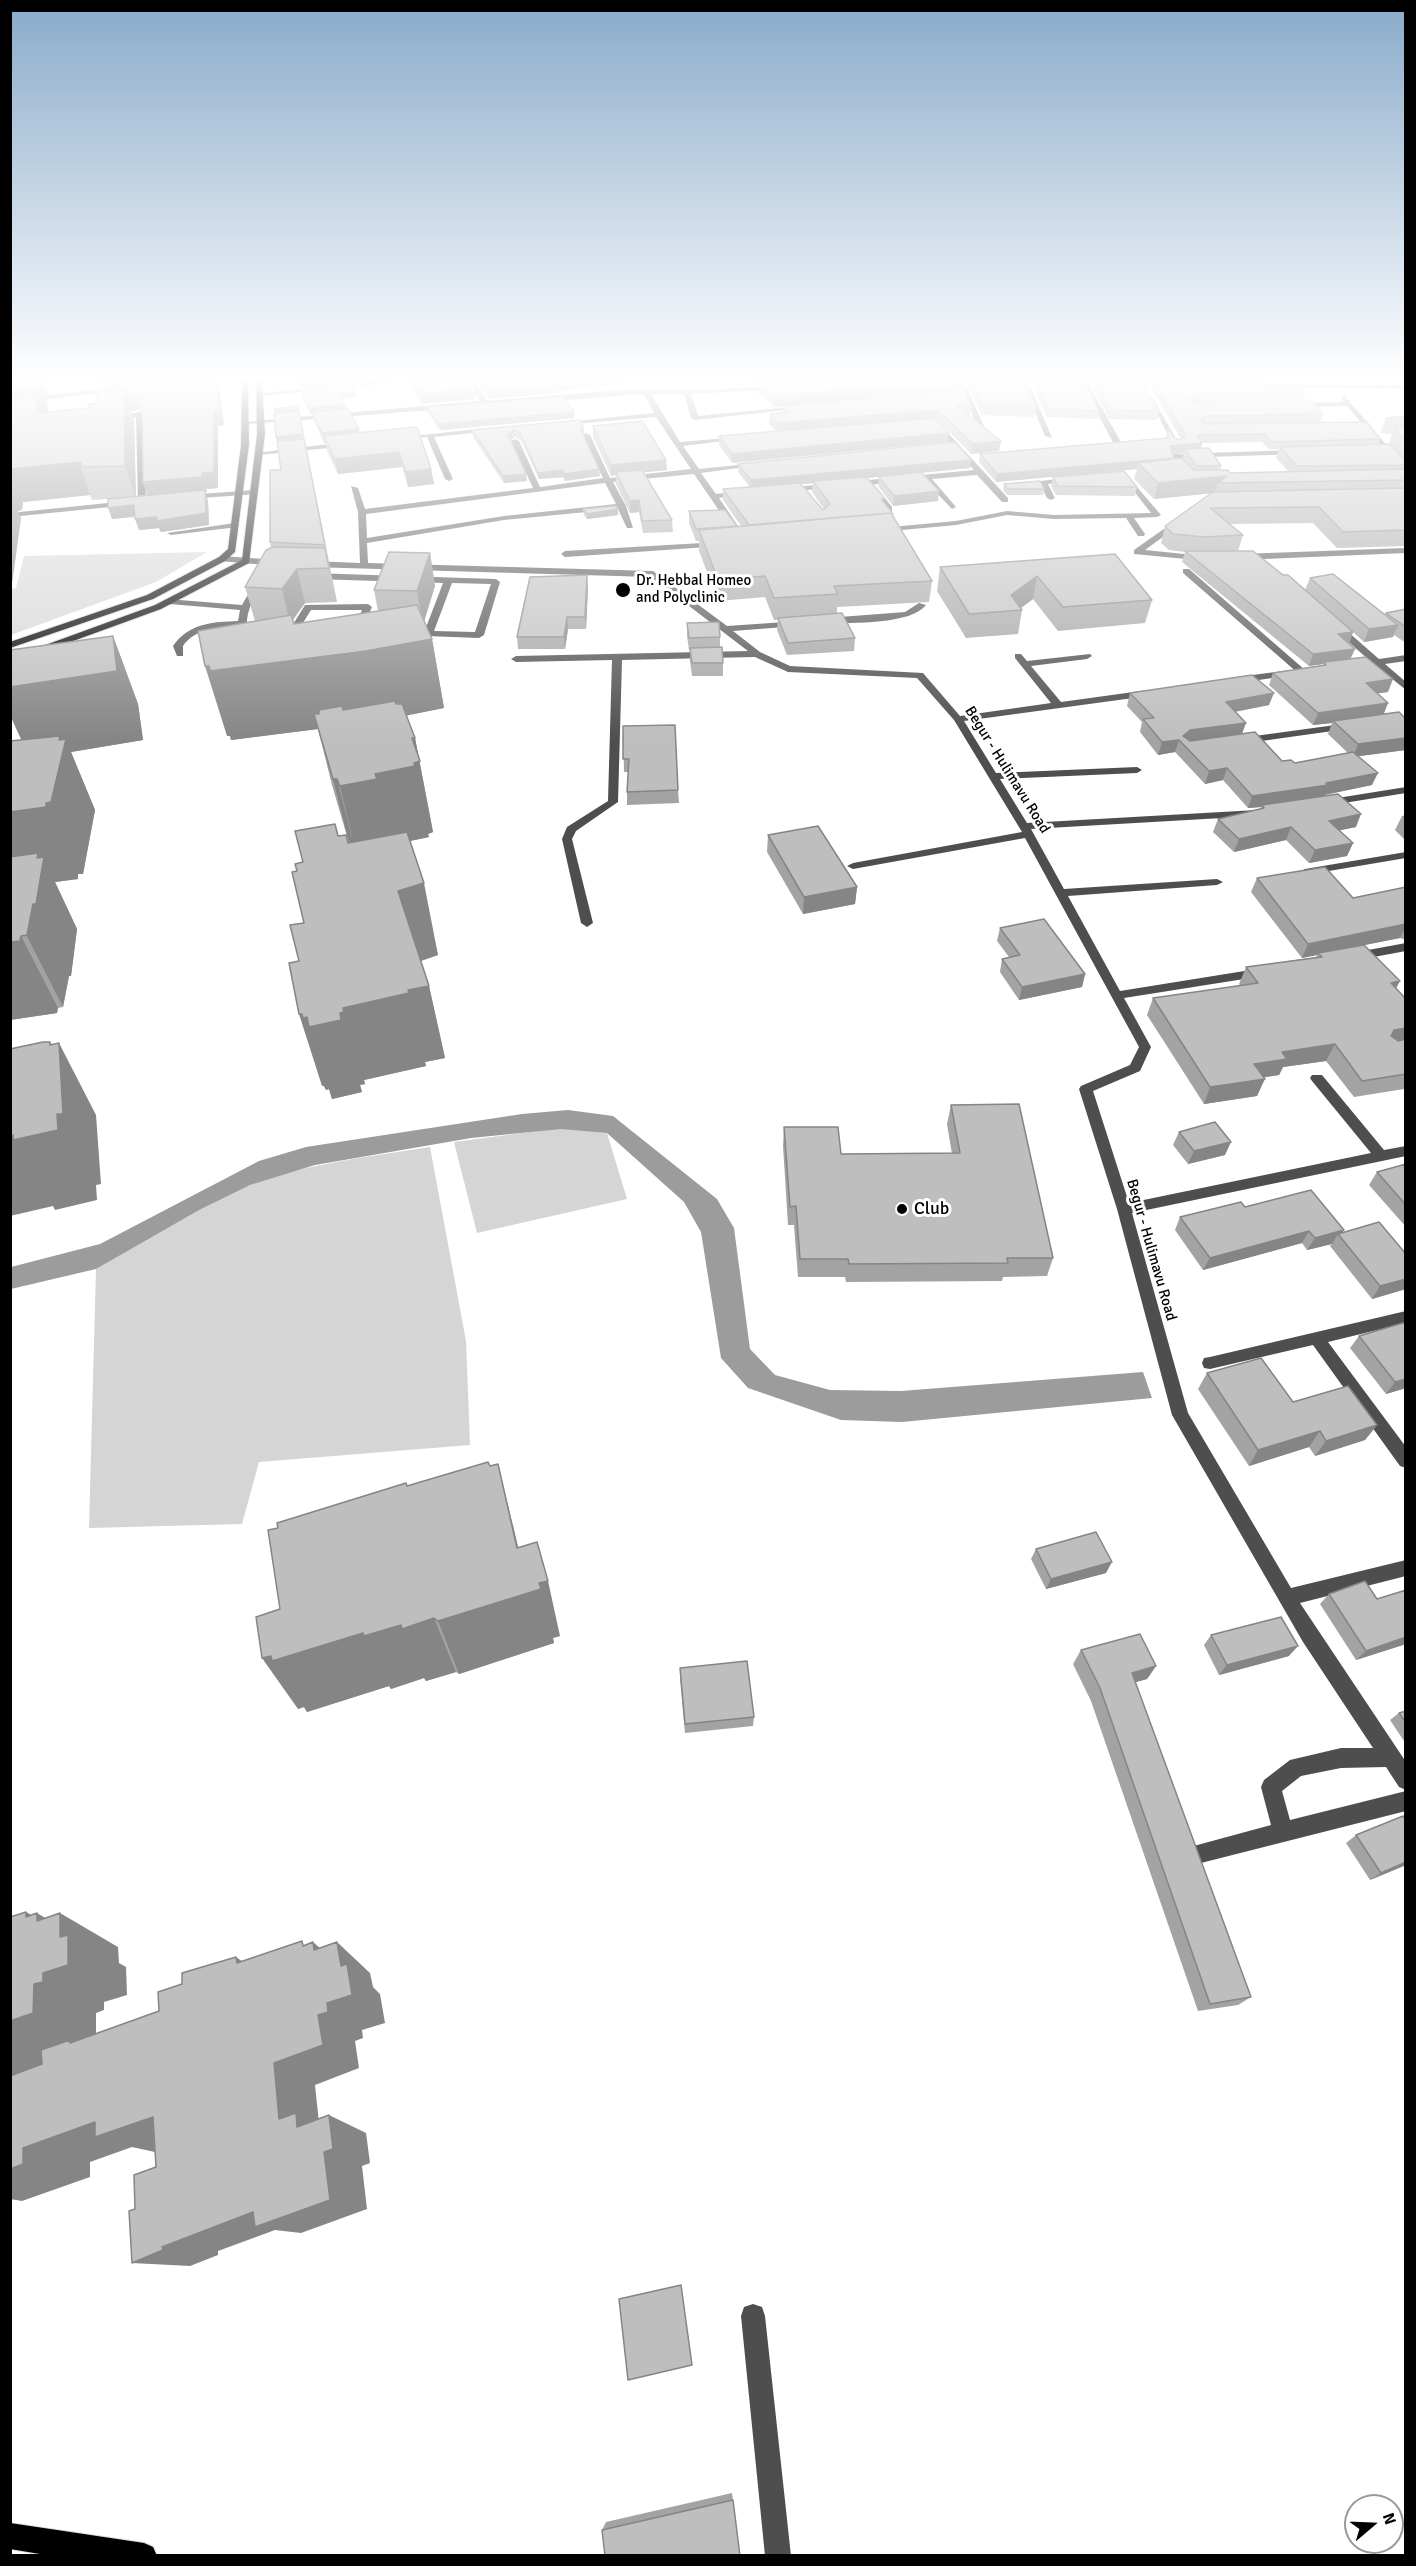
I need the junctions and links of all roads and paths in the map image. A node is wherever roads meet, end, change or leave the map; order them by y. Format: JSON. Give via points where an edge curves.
{"nodes":[{"id":1,"x":142,"y":502,"type":"edge"},
{"id":2,"x":236,"y":502,"type":"edge"},
{"id":3,"x":253,"y":502,"type":"edge"},
{"id":4,"x":359,"y":502,"type":"edge"},
{"id":5,"x":437,"y":502,"type":"edge"},
{"id":6,"x":620,"y":502,"type":"edge"},
{"id":7,"x":718,"y":502,"type":"edge"},
{"id":8,"x":883,"y":502,"type":"edge"},
{"id":9,"x":947,"y":502,"type":"edge"},
{"id":10,"x":1148,"y":502,"type":"edge"},
{"id":11,"x":622,"y":506,"type":"junction"},
{"id":12,"x":952,"y":507,"type":"dead end"},
{"id":13,"x":889,"y":509,"type":"edge"},
{"id":14,"x":362,"y":512,"type":"junction"},
{"id":15,"x":10,"y":515,"type":"edge"},
{"id":16,"x":1128,"y":515,"type":"junction"},
{"id":17,"x":1189,"y":516,"type":"edge"},
{"id":18,"x":234,"y":525,"type":"junction"},
{"id":19,"x":630,"y":526,"type":"dead end"},
{"id":20,"x":869,"y":532,"type":"edge"},
{"id":21,"x":171,"y":533,"type":"edge"},
{"id":22,"x":1141,"y":534,"type":"dead end"},
{"id":23,"x":363,"y":541,"type":"junction"},
{"id":24,"x":1406,"y":550,"type":"edge"},
{"id":25,"x":565,"y":554,"type":"dead end"},
{"id":26,"x":1233,"y":557,"type":"edge"},
{"id":27,"x":1210,"y":558,"type":"edge"},
{"id":28,"x":222,"y":560,"type":"junction"},
{"id":29,"x":246,"y":561,"type":"junction"},
{"id":30,"x":364,"y":567,"type":"junction"},
{"id":31,"x":1186,"y":571,"type":"dead end"},
{"id":32,"x":448,"y":581,"type":"junction"},
{"id":33,"x":174,"y":599,"type":"junction"},
{"id":34,"x":248,"y":604,"type":"junction"},
{"id":35,"x":922,"y":605,"type":"edge"},
{"id":36,"x":815,"y":622,"type":"edge"},
{"id":37,"x":1332,"y":622,"type":"edge"},
{"id":38,"x":804,"y":623,"type":"edge"},
{"id":39,"x":243,"y":624,"type":"junction"},
{"id":40,"x":295,"y":629,"type":"junction"},
{"id":41,"x":725,"y":629,"type":"junction"},
{"id":42,"x":358,"y":630,"type":"junction"},
{"id":43,"x":428,"y":634,"type":"junction"},
{"id":44,"x":285,"y":642,"type":"edge"},
{"id":45,"x":13,"y":644,"type":"edge"},
{"id":46,"x":32,"y":651,"type":"junction"},
{"id":47,"x":180,"y":654,"type":"dead end"},
{"id":48,"x":757,"y":654,"type":"junction"},
{"id":49,"x":1087,"y":656,"type":"dead end"},
{"id":50,"x":617,"y":657,"type":"junction"},
{"id":51,"x":516,"y":658,"type":"dead end"},
{"id":52,"x":1406,"y":658,"type":"edge"},
{"id":53,"x":10,"y":661,"type":"edge"},
{"id":54,"x":1376,"y":662,"type":"junction"},
{"id":55,"x":1344,"y":666,"type":"edge"},
{"id":56,"x":1221,"y":683,"type":"edge"},
{"id":57,"x":1406,"y":687,"type":"edge"},
{"id":58,"x":1163,"y":691,"type":"edge"},
{"id":59,"x":1058,"y":705,"type":"junction"},
{"id":60,"x":958,"y":719,"type":"junction"},
{"id":61,"x":1359,"y":724,"type":"edge"},
{"id":62,"x":1233,"y":742,"type":"edge"},
{"id":63,"x":1137,"y":770,"type":"dead end"},
{"id":64,"x":992,"y":776,"type":"junction"},
{"id":65,"x":1406,"y":790,"type":"edge"},
{"id":66,"x":1317,"y":804,"type":"edge"},
{"id":67,"x":1272,"y":811,"type":"edge"},
{"id":68,"x":1026,"y":830,"type":"junction"},
{"id":69,"x":1406,"y":855,"type":"edge"},
{"id":70,"x":853,"y":866,"type":"dead end"},
{"id":71,"x":1295,"y":874,"type":"edge"},
{"id":72,"x":1217,"y":882,"type":"dead end"},
{"id":73,"x":1062,"y":893,"type":"junction"},
{"id":74,"x":587,"y":923,"type":"dead end"},
{"id":75,"x":1406,"y":947,"type":"edge"},
{"id":76,"x":1335,"y":960,"type":"edge"},
{"id":77,"x":1278,"y":970,"type":"edge"},
{"id":78,"x":1118,"y":995,"type":"junction"},
{"id":79,"x":1317,"y":1078,"type":"dead end"},
{"id":80,"x":1406,"y":1151,"type":"edge"},
{"id":81,"x":1381,"y":1156,"type":"junction"},
{"id":82,"x":1124,"y":1209,"type":"junction"},
{"id":83,"x":1406,"y":1317,"type":"edge"},
{"id":84,"x":1316,"y":1338,"type":"junction"},
{"id":85,"x":1210,"y":1363,"type":"dead end"},
{"id":86,"x":1406,"y":1461,"type":"edge"},
{"id":87,"x":1406,"y":1568,"type":"edge"},
{"id":88,"x":1286,"y":1598,"type":"junction"},
{"id":89,"x":1390,"y":1757,"type":"junction"},
{"id":90,"x":1406,"y":1780,"type":"edge"},
{"id":91,"x":1406,"y":1801,"type":"edge"},
{"id":92,"x":1283,"y":1832,"type":"junction"},
{"id":93,"x":1197,"y":1854,"type":"edge"},
{"id":94,"x":753,"y":2316,"type":"dead end"},
{"id":95,"x":10,"y":2536,"type":"edge"},
{"id":96,"x":144,"y":2556,"type":"edge"},
{"id":97,"x":778,"y":2556,"type":"edge"}],
"edges":[{"from":1,"to":15,"type":"street"},
{"from":2,"to":18,"type":"main road"},
{"from":3,"to":29,"type":"main road"},
{"from":4,"to":14,"type":"street"},
{"from":5,"to":14,"type":"street"},
{"from":6,"to":11,"type":"street"},
{"from":7,"to":25,"type":"street","via":[[738,540]]},
{"from":8,"to":13,"type":"street"},
{"from":9,"to":12,"type":"street"},
{"from":10,"to":16,"type":"street","via":[[1157,513]]},
{"from":11,"to":19,"type":"street"},
{"from":11,"to":23,"type":"street","via":[[504,518]]},
{"from":14,"to":23,"type":"street"},
{"from":16,"to":20,"type":"street","via":[[1054,517],[1007,513]]},
{"from":16,"to":22,"type":"street"},
{"from":17,"to":27,"type":"street","via":[[1137,552]]},
{"from":18,"to":21,"type":"street"},
{"from":18,"to":28,"type":"main road","via":[[232,550]]},
{"from":23,"to":30,"type":"street"},
{"from":24,"to":26,"type":"street"},
{"from":28,"to":29,"type":"street","name":"Begur - Hulimavu Road"},
{"from":28,"to":45,"type":"main road","via":[[150,597]]},
{"from":29,"to":30,"type":"street","name":"Begur - Hulimavu Road"},
{"from":29,"to":33,"type":"main road"},
{"from":30,"to":41,"type":"street","name":"Begur - Hulimavu Road","via":[[653,574]]},
{"from":31,"to":56,"type":"street","via":[[1308,671]]},
{"from":32,"to":34,"type":"street","via":[[280,575],[263,582]]},
{"from":32,"to":43,"type":"street"},
{"from":32,"to":43,"type":"street","via":[[496,582],[479,635]]},
{"from":33,"to":34,"type":"street"},
{"from":33,"to":46,"type":"main road"},
{"from":34,"to":39,"type":"street"},
{"from":35,"to":36,"type":"street","via":[[906,615]]},
{"from":37,"to":54,"type":"street"},
{"from":38,"to":41,"type":"street"},
{"from":39,"to":40,"type":"street","via":[[255,631]]},
{"from":39,"to":47,"type":"street","via":[[188,633],[178,646]]},
{"from":40,"to":42,"type":"street"},
{"from":40,"to":42,"type":"street","via":[[308,607],[368,607]]},
{"from":40,"to":44,"type":"street"},
{"from":41,"to":48,"type":"street","name":"Begur - Hulimavu Road"},
{"from":42,"to":43,"type":"street"},
{"from":45,"to":46,"type":"main road"},
{"from":46,"to":53,"type":"main road"},
{"from":48,"to":50,"type":"street"},
{"from":48,"to":60,"type":"street","name":"Begur - Hulimavu Road","via":[[788,669],[920,675]]},
{"from":49,"to":59,"type":"street","via":[[1022,660]]},
{"from":50,"to":51,"type":"street"},
{"from":50,"to":74,"type":"street","via":[[613,802],[571,829],[567,839]]},
{"from":52,"to":54,"type":"street"},
{"from":54,"to":55,"type":"street"},
{"from":54,"to":57,"type":"street"},
{"from":58,"to":59,"type":"street"},
{"from":59,"to":60,"type":"street"},
{"from":60,"to":64,"type":"street","name":"Begur - Hulimavu Road"},
{"from":61,"to":62,"type":"street"},
{"from":63,"to":64,"type":"street"},
{"from":64,"to":68,"type":"street","name":"Begur - Hulimavu Road"},
{"from":65,"to":66,"type":"street"},
{"from":67,"to":68,"type":"street"},
{"from":68,"to":70,"type":"street"},
{"from":68,"to":73,"type":"street","name":"Begur - Hulimavu Road"},
{"from":69,"to":71,"type":"street"},
{"from":72,"to":73,"type":"street"},
{"from":73,"to":78,"type":"street","name":"Begur - Hulimavu Road"},
{"from":75,"to":76,"type":"street"},
{"from":77,"to":78,"type":"street"},
{"from":78,"to":82,"type":"street","name":"Begur - Hulimavu Road","via":[[1145,1047],[1135,1068],[1086,1089]]},
{"from":79,"to":81,"type":"street"},
{"from":80,"to":81,"type":"street"},
{"from":81,"to":82,"type":"street"},
{"from":82,"to":88,"type":"street","name":"Begur - Hulimavu Road","via":[[1180,1415]]},
{"from":83,"to":84,"type":"street"},
{"from":84,"to":85,"type":"street"},
{"from":84,"to":86,"type":"street"},
{"from":87,"to":88,"type":"street"},
{"from":88,"to":89,"type":"street","name":"Begur - Hulimavu Road"},
{"from":89,"to":90,"type":"street","name":"Begur - Hulimavu Road"},
{"from":89,"to":92,"type":"street","via":[[1341,1758],[1297,1767],[1271,1787]]},
{"from":91,"to":92,"type":"street"},
{"from":92,"to":93,"type":"street"},
{"from":94,"to":97,"type":"street"},
{"from":95,"to":96,"type":"main road"}]}
